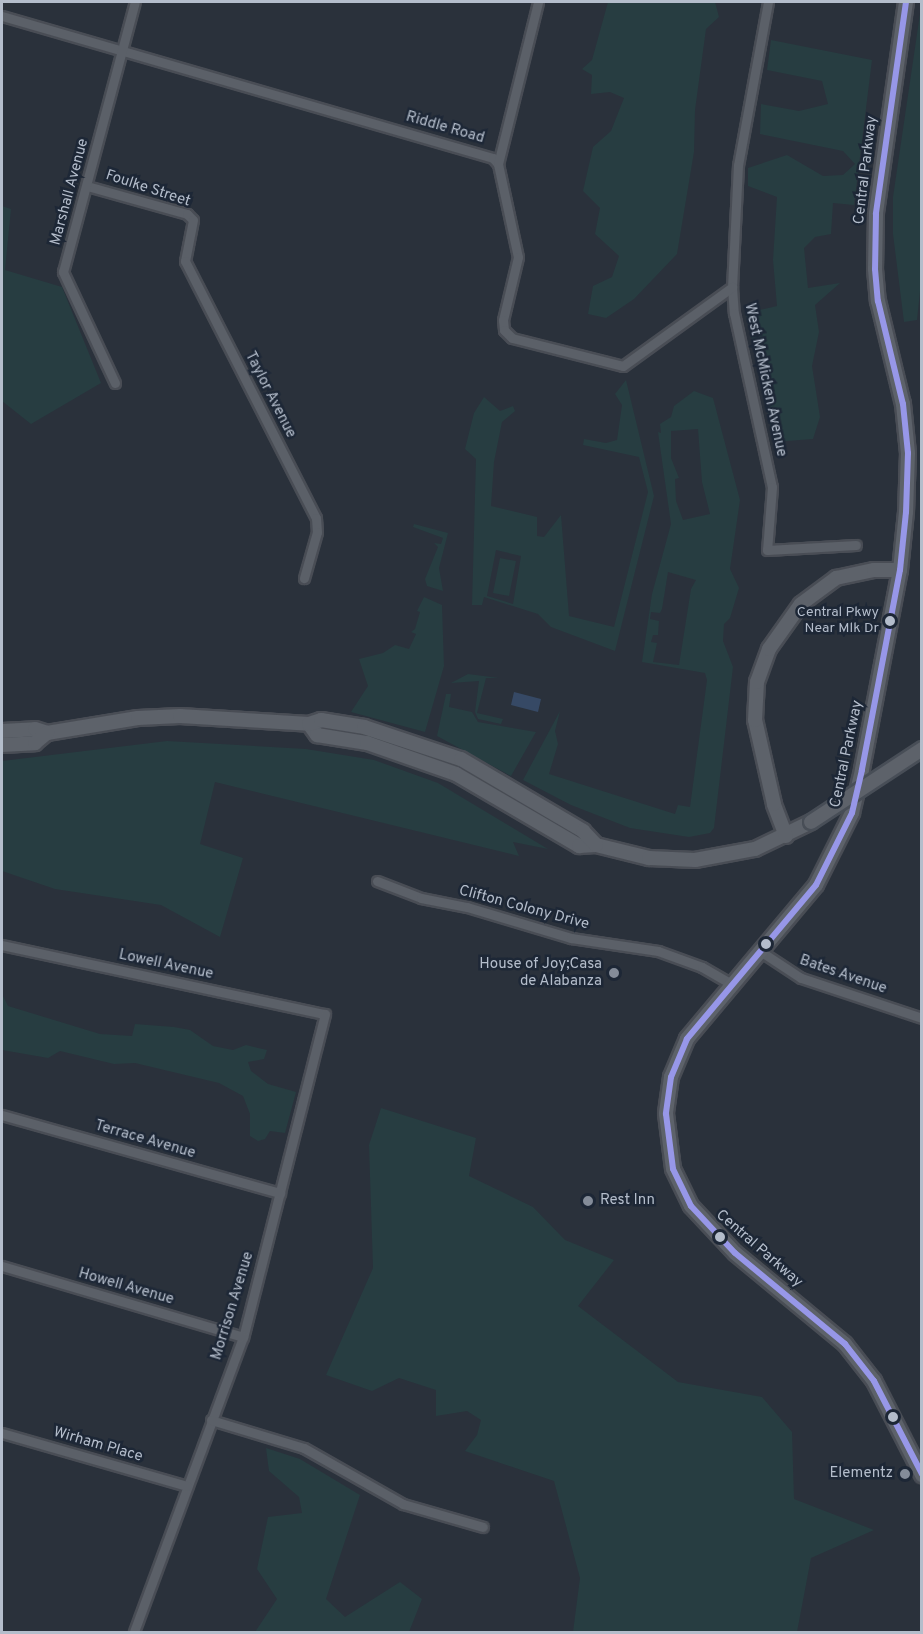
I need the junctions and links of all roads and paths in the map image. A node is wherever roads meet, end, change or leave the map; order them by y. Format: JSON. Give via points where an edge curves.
{"nodes":[{"id":1,"x":135,"y":2,"type":"edge"},
{"id":2,"x":538,"y":2,"type":"edge"},
{"id":3,"x":768,"y":2,"type":"edge"},
{"id":4,"x":906,"y":2,"type":"edge"},
{"id":5,"x":2,"y":16,"type":"edge"},
{"id":6,"x":123,"y":51,"type":"junction"},
{"id":7,"x":498,"y":164,"type":"junction"},
{"id":8,"x":87,"y":186,"type":"junction"},
{"id":9,"x":192,"y":226,"type":"joint"},
{"id":10,"x":732,"y":287,"type":"junction"},
{"id":11,"x":115,"y":382,"type":"dead end"},
{"id":12,"x":855,"y":544,"type":"dead end"},
{"id":13,"x":900,"y":570,"type":"junction"},
{"id":14,"x":304,"y":578,"type":"dead end"},
{"id":15,"x":2,"y":731,"type":"edge"},
{"id":16,"x":47,"y":733,"type":"junction"},
{"id":17,"x":2,"y":745,"type":"edge"},
{"id":18,"x":921,"y":749,"type":"edge"},
{"id":19,"x":786,"y":836,"type":"junction"},
{"id":20,"x":377,"y":881,"type":"dead end"},
{"id":21,"x":2,"y":945,"type":"edge"},
{"id":22,"x":760,"y":951,"type":"junction"},
{"id":23,"x":731,"y":984,"type":"junction"},
{"id":24,"x":325,"y":1014,"type":"joint"},
{"id":25,"x":921,"y":1018,"type":"edge"},
{"id":26,"x":2,"y":1115,"type":"edge"},
{"id":27,"x":280,"y":1194,"type":"junction"},
{"id":28,"x":2,"y":1266,"type":"edge"},
{"id":29,"x":243,"y":1336,"type":"junction"},
{"id":30,"x":211,"y":1420,"type":"junction"},
{"id":31,"x":2,"y":1433,"type":"edge"},
{"id":32,"x":921,"y":1475,"type":"edge"},
{"id":33,"x":187,"y":1486,"type":"junction"},
{"id":34,"x":483,"y":1527,"type":"dead end"},
{"id":35,"x":134,"y":1632,"type":"edge"}],
"edges":[{"from":1,"to":6,"type":"street","name":"Marshall Avenue"},
{"from":2,"to":7,"type":"street"},
{"from":3,"to":10,"type":"street","name":"West McMicken Avenue","via":[[738,165]]},
{"from":4,"to":13,"type":"main road","name":"Central Parkway","via":[[875,236],[879,301],[899,382],[908,453]]},
{"from":5,"to":6,"type":"street","name":"Riddle Road"},
{"from":6,"to":7,"type":"street","name":"Riddle Road","via":[[487,156]]},
{"from":6,"to":8,"type":"street","name":"Marshall Avenue"},
{"from":7,"to":10,"type":"street","via":[[518,257],[503,320],[504,330],[512,338],[622,366]]},
{"from":8,"to":9,"type":"street","name":"Foulke Street","via":[[187,214]]},
{"from":8,"to":11,"type":"street","name":"Marshall Avenue","via":[[63,272]]},
{"from":9,"to":14,"type":"street","name":"Taylor Avenue","via":[[185,261],[316,518],[317,532]]},
{"from":10,"to":12,"type":"street","name":"West McMicken Avenue","via":[[734,313],[772,488],[767,550]]},
{"from":13,"to":19,"type":"main road","via":[[836,578],[801,604],[769,649],[757,682],[755,720],[774,804]]},
{"from":13,"to":22,"type":"main road","name":"Central Parkway","via":[[852,813],[816,885]]},
{"from":15,"to":16,"type":"main road","via":[[35,729]]},
{"from":16,"to":17,"type":"main road","via":[[35,743]]},
{"from":16,"to":19,"type":"main road","via":[[158,716],[309,724],[317,735],[367,743],[423,760],[482,787],[579,846],[596,845],[650,858],[695,860],[755,849]]},
{"from":18,"to":19,"type":"main road","bridge":true},
{"from":20,"to":23,"type":"street","name":"Clifton Colony Drive","via":[[421,898],[467,907],[571,938],[658,951],[702,967]]},
{"from":21,"to":24,"type":"street","name":"Lowell Avenue"},
{"from":22,"to":23,"type":"main road","name":"Central Parkway"},
{"from":22,"to":25,"type":"street","name":"Bates Avenue","via":[[801,978]]},
{"from":23,"to":32,"type":"main road","name":"Central Parkway","via":[[687,1039],[671,1077],[666,1129],[673,1169],[691,1206],[711,1232],[831,1331],[860,1362]]},
{"from":24,"to":27,"type":"street","name":"Morrison Avenue"},
{"from":26,"to":27,"type":"street","name":"Terrace Avenue"},
{"from":27,"to":29,"type":"street","name":"Morrison Avenue"},
{"from":28,"to":29,"type":"street","name":"Howell Avenue"},
{"from":29,"to":30,"type":"street","name":"Morrison Avenue"},
{"from":30,"to":33,"type":"street","name":"Morrison Avenue"},
{"from":30,"to":34,"type":"street","via":[[304,1448],[403,1504]]},
{"from":31,"to":33,"type":"street","name":"Wirham Place"},
{"from":33,"to":35,"type":"street","name":"Morrison Avenue"}]}
